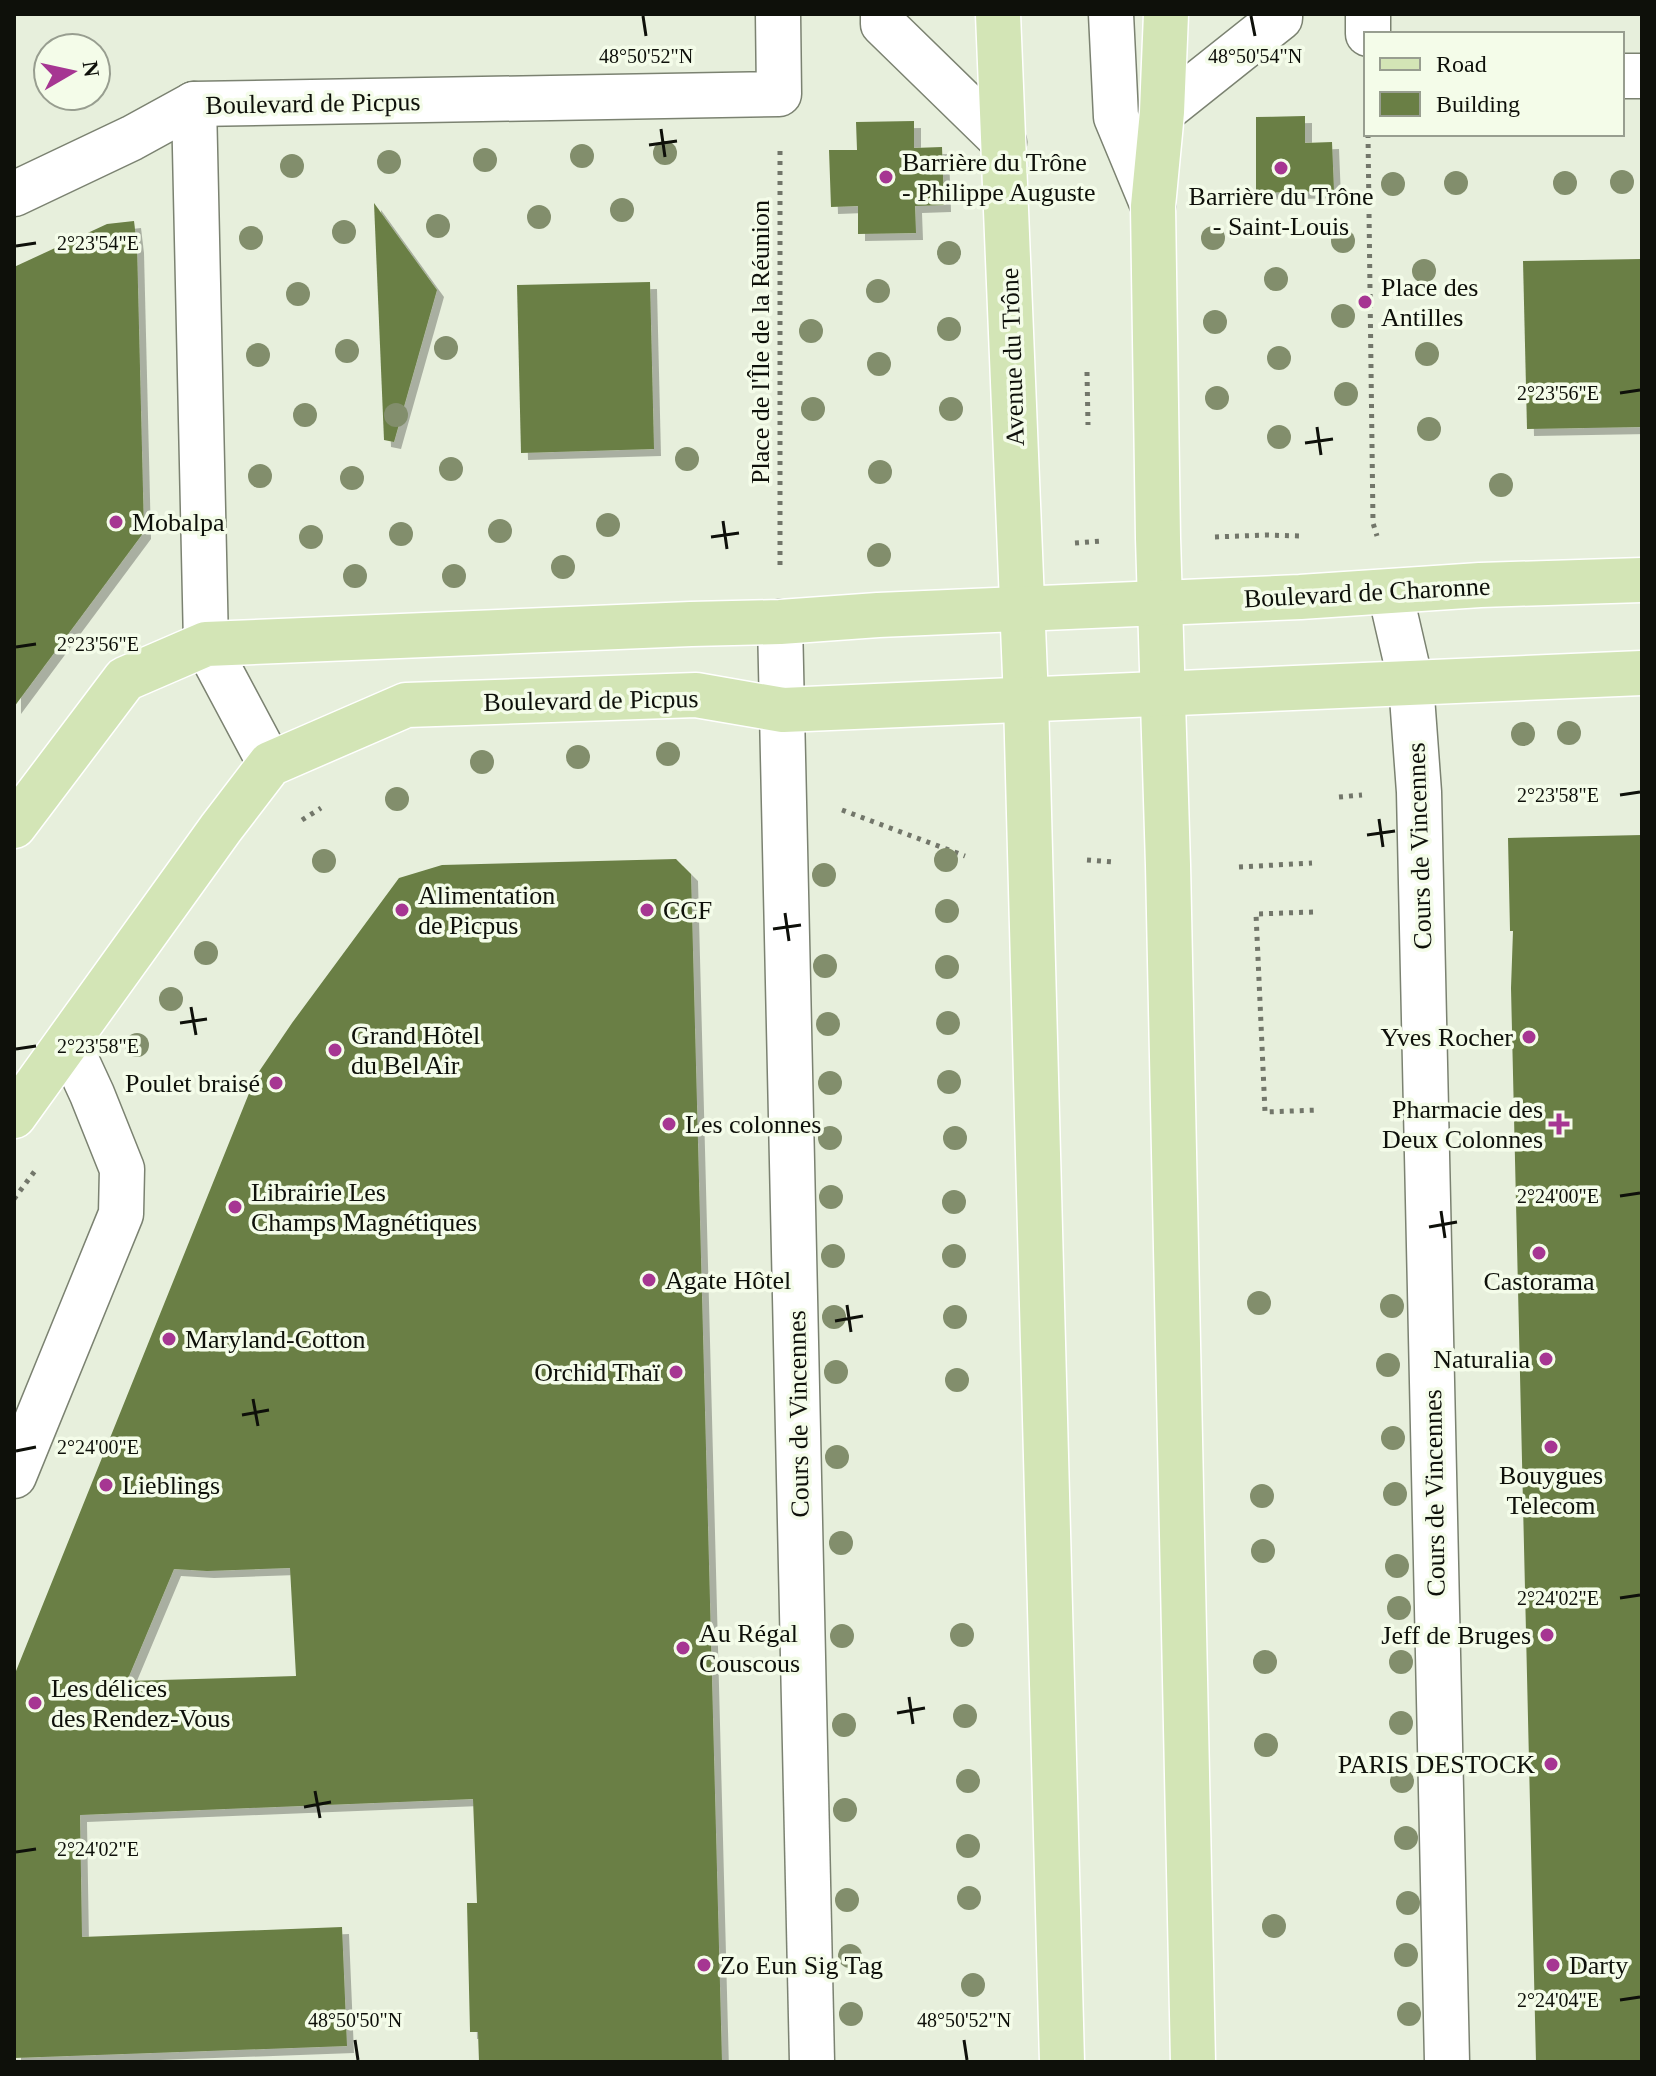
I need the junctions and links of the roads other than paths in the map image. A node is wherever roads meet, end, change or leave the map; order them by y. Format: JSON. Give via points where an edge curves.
{"nodes":[{"id":1,"x":778,"y":14,"type":"edge"},
{"id":2,"x":883,"y":14,"type":"edge"},
{"id":3,"x":998,"y":14,"type":"edge"},
{"id":4,"x":1111,"y":14,"type":"edge"},
{"id":5,"x":1166,"y":14,"type":"edge"},
{"id":6,"x":1280,"y":14,"type":"edge"},
{"id":7,"x":194,"y":104,"type":"junction"},
{"id":8,"x":1162,"y":112,"type":"junction"},
{"id":9,"x":1004,"y":142,"type":"junction"},
{"id":10,"x":14,"y":194,"type":"edge"},
{"id":11,"x":1153,"y":206,"type":"junction"},
{"id":12,"x":1642,"y":580,"type":"edge"},
{"id":13,"x":1390,"y":592,"type":"junction"},
{"id":14,"x":1161,"y":603,"type":"junction"},
{"id":15,"x":1023,"y":609,"type":"junction"},
{"id":16,"x":780,"y":622,"type":"junction"},
{"id":17,"x":206,"y":644,"type":"junction"},
{"id":18,"x":1642,"y":673,"type":"edge"},
{"id":19,"x":1411,"y":683,"type":"junction"},
{"id":20,"x":1164,"y":694,"type":"junction"},
{"id":21,"x":1026,"y":700,"type":"junction"},
{"id":22,"x":783,"y":710,"type":"junction"},
{"id":23,"x":270,"y":764,"type":"junction"},
{"id":24,"x":14,"y":826,"type":"edge"},
{"id":25,"x":68,"y":1042,"type":"junction"},
{"id":26,"x":14,"y":1116,"type":"edge"},
{"id":27,"x":14,"y":1476,"type":"edge"},
{"id":28,"x":812,"y":2062,"type":"edge"},
{"id":29,"x":1062,"y":2062,"type":"edge"},
{"id":30,"x":1193,"y":2062,"type":"edge"},
{"id":31,"x":1447,"y":2062,"type":"edge"}],
"edges":[{"from":1,"to":7,"type":"street","name":"Boulevard de Picpus","via":[[779,94]]},
{"from":2,"to":9,"type":"street","via":[[883,24]]},
{"from":3,"to":9,"type":"main road","name":"Avenue du Trône"},
{"from":4,"to":11,"type":"street","via":[[1116,117]]},
{"from":5,"to":8,"type":"main road"},
{"from":6,"to":8,"type":"street"},
{"from":7,"to":10,"type":"street"},
{"from":7,"to":17,"type":"street","name":"Boulevard de Picpus"},
{"from":8,"to":11,"type":"main road"},
{"from":9,"to":15,"type":"main road","name":"Avenue du Trône"},
{"from":11,"to":14,"type":"main road"},
{"from":12,"to":13,"type":"main road","name":"Boulevard de Charonne"},
{"from":13,"to":14,"type":"main road","name":"Boulevard de Charonne"},
{"from":13,"to":19,"type":"street","name":"Cours de Vincennes"},
{"from":14,"to":15,"type":"main road","name":"Boulevard de Charonne"},
{"from":14,"to":20,"type":"main road"},
{"from":15,"to":16,"type":"main road"},
{"from":15,"to":21,"type":"main road","name":"Avenue du Trône"},
{"from":16,"to":17,"type":"main road"},
{"from":16,"to":22,"type":"street","name":"Cours de Vincennes"},
{"from":17,"to":23,"type":"street","name":"Boulevard de Picpus"},
{"from":17,"to":24,"type":"main road","via":[[125,679]]},
{"from":18,"to":19,"type":"main road"},
{"from":19,"to":20,"type":"main road"},
{"from":19,"to":31,"type":"street","name":"Cours de Vincennes","via":[[1419,792]]},
{"from":20,"to":21,"type":"main road","name":"Boulevard de Picpus"},
{"from":20,"to":30,"type":"main road"},
{"from":21,"to":22,"type":"main road","name":"Boulevard de Picpus"},
{"from":21,"to":29,"type":"main road"},
{"from":22,"to":23,"type":"main road","name":"Boulevard de Picpus","via":[[696,695],[406,705]]},
{"from":22,"to":28,"type":"street","name":"Cours de Vincennes"},
{"from":23,"to":25,"type":"main road","name":"Boulevard de Picpus"},
{"from":25,"to":26,"type":"main road","name":"Boulevard de Picpus"},
{"from":25,"to":27,"type":"street","via":[[122,1169],[121,1214]]}]}
